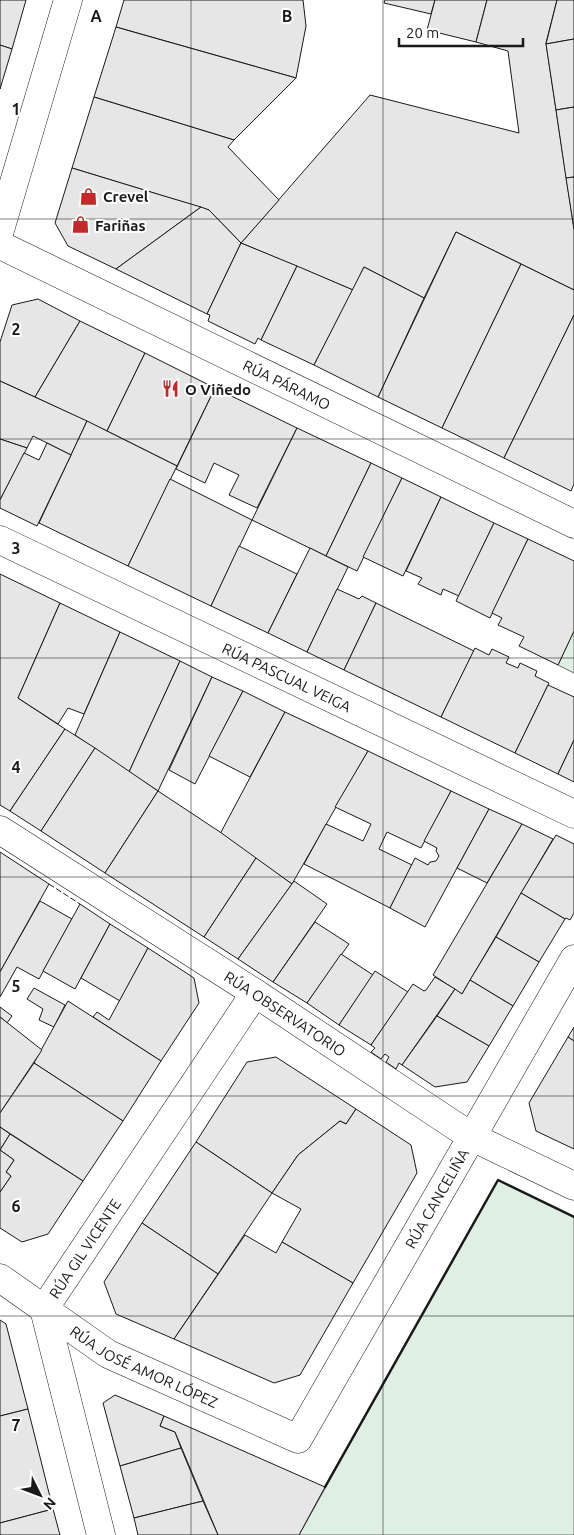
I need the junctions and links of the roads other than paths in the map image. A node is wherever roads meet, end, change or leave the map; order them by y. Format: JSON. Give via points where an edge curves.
{"nodes":[{"id":1,"x":68,"y":0,"type":"edge"},
{"id":2,"x":0,"y":230,"type":"edge"},
{"id":3,"x":0,"y":245,"type":"edge"},
{"id":4,"x":574,"y":524,"type":"edge"},
{"id":5,"x":0,"y":540,"type":"edge"},
{"id":6,"x":574,"y":814,"type":"edge"},
{"id":7,"x":0,"y":830,"type":"edge"},
{"id":8,"x":574,"y":959,"type":"edge"},
{"id":9,"x":255,"y":993,"type":"junction"},
{"id":10,"x":472,"y":1137,"type":"junction"},
{"id":11,"x":574,"y":1186,"type":"edge"},
{"id":12,"x":0,"y":1278,"type":"edge"},
{"id":13,"x":44,"y":1309,"type":"junction"},
{"id":14,"x":298,"y":1439,"type":"joint"},
{"id":15,"x":101,"y":1535,"type":"edge"}],
"edges":[{"from":1,"to":2,"type":"street"},
{"from":3,"to":4,"type":"street","name":"RÚA PÁRAMO"},
{"from":5,"to":6,"type":"street","name":"RÚA PASCUAL VEIGA"},
{"from":7,"to":9,"type":"street","name":"RÚA OBSERVATORIO"},
{"from":8,"to":10,"type":"street","name":"RÚA CANCELIÑA"},
{"from":9,"to":10,"type":"street","name":"RÚA OBSERVATORIO"},
{"from":9,"to":13,"type":"street","name":"RÚA GIL VICENTE"},
{"from":10,"to":11,"type":"street","name":"RÚA OBSERVATORIO"},
{"from":10,"to":14,"type":"street","name":"RÚA CANCELIÑA"},
{"from":12,"to":13,"type":"street","name":"RÚA JOSÉ AMOR LÓPEZ"},
{"from":13,"to":14,"type":"street","name":"RÚA JOSÉ AMOR LÓPEZ","via":[[108,1354]]},
{"from":13,"to":15,"type":"street","name":"RÚA GIL VICENTE"}]}
